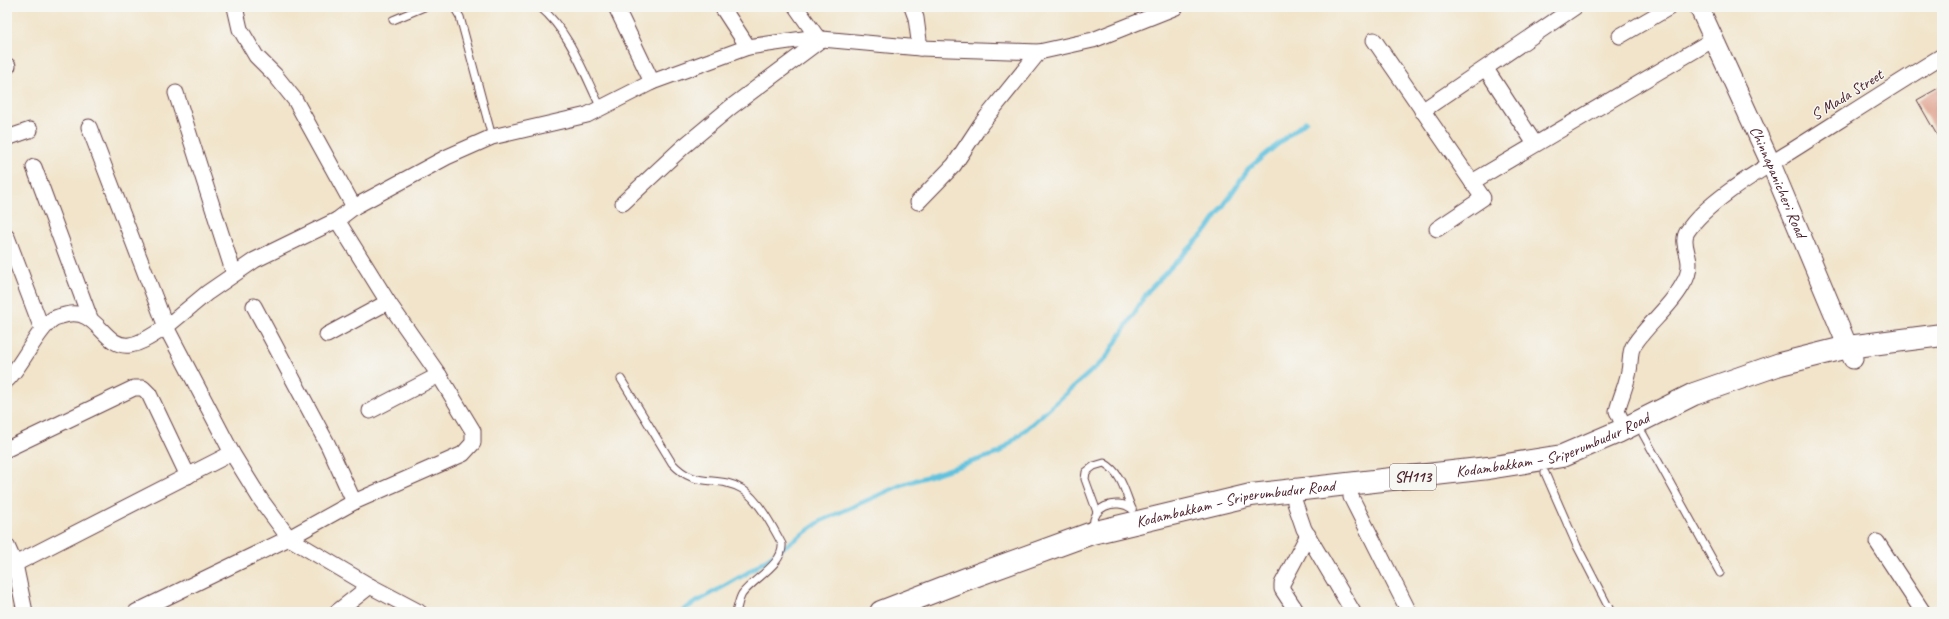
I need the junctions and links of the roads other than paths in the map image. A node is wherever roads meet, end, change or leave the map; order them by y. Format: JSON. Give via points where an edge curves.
{"nodes":[{"id":1,"x":235,"y":7,"type":"edge"},
{"id":2,"x":424,"y":7,"type":"edge"},
{"id":3,"x":454,"y":7,"type":"edge"},
{"id":4,"x":540,"y":7,"type":"edge"},
{"id":5,"x":616,"y":7,"type":"edge"},
{"id":6,"x":722,"y":7,"type":"edge"},
{"id":7,"x":796,"y":7,"type":"edge"},
{"id":8,"x":912,"y":7,"type":"edge"},
{"id":9,"x":1176,"y":7,"type":"edge"},
{"id":10,"x":1575,"y":7,"type":"edge"},
{"id":11,"x":1670,"y":7,"type":"edge"},
{"id":12,"x":1699,"y":7,"type":"edge"},
{"id":13,"x":393,"y":20,"type":"dead end"},
{"id":14,"x":1620,"y":36,"type":"dead end"},
{"id":15,"x":819,"y":38,"type":"junction"},
{"id":16,"x":1714,"y":38,"type":"junction"},
{"id":17,"x":1374,"y":40,"type":"dead end"},
{"id":18,"x":748,"y":47,"type":"junction"},
{"id":19,"x":920,"y":48,"type":"junction"},
{"id":20,"x":1039,"y":52,"type":"junction"},
{"id":21,"x":1942,"y":56,"type":"edge"},
{"id":22,"x":1486,"y":69,"type":"junction"},
{"id":23,"x":652,"y":82,"type":"junction"},
{"id":24,"x":176,"y":93,"type":"dead end"},
{"id":25,"x":601,"y":108,"type":"junction"},
{"id":26,"x":1422,"y":111,"type":"junction"},
{"id":27,"x":89,"y":127,"type":"dead end"},
{"id":28,"x":30,"y":130,"type":"dead end"},
{"id":29,"x":7,"y":138,"type":"edge"},
{"id":30,"x":492,"y":138,"type":"junction"},
{"id":31,"x":1535,"y":144,"type":"junction"},
{"id":32,"x":1771,"y":164,"type":"junction"},
{"id":33,"x":34,"y":167,"type":"dead end"},
{"id":34,"x":1472,"y":182,"type":"junction"},
{"id":35,"x":918,"y":202,"type":"dead end"},
{"id":36,"x":623,"y":203,"type":"dead end"},
{"id":37,"x":354,"y":207,"type":"junction"},
{"id":38,"x":337,"y":220,"type":"junction"},
{"id":39,"x":1437,"y":229,"type":"dead end"},
{"id":40,"x":7,"y":237,"type":"edge"},
{"id":41,"x":234,"y":274,"type":"junction"},
{"id":42,"x":388,"y":302,"type":"junction"},
{"id":43,"x":254,"y":306,"type":"dead end"},
{"id":44,"x":90,"y":318,"type":"junction"},
{"id":45,"x":166,"y":327,"type":"junction"},
{"id":46,"x":42,"y":329,"type":"junction"},
{"id":47,"x":327,"y":335,"type":"dead end"},
{"id":48,"x":1942,"y":335,"type":"edge"},
{"id":49,"x":1942,"y":348,"type":"edge"},
{"id":50,"x":1851,"y":353,"type":"junction"},
{"id":51,"x":439,"y":375,"type":"junction"},
{"id":52,"x":621,"y":379,"type":"dead end"},
{"id":53,"x":7,"y":380,"type":"edge"},
{"id":54,"x":370,"y":412,"type":"dead end"},
{"id":55,"x":1634,"y":431,"type":"junction"},
{"id":56,"x":7,"y":449,"type":"edge"},
{"id":57,"x":232,"y":453,"type":"junction"},
{"id":58,"x":1545,"y":473,"type":"junction"},
{"id":59,"x":188,"y":476,"type":"junction"},
{"id":60,"x":1350,"y":496,"type":"junction"},
{"id":61,"x":354,"y":502,"type":"junction"},
{"id":62,"x":1295,"y":503,"type":"junction"},
{"id":63,"x":1135,"y":516,"type":"junction"},
{"id":64,"x":1096,"y":522,"type":"junction"},
{"id":65,"x":1308,"y":535,"type":"junction"},
{"id":66,"x":289,"y":538,"type":"junction"},
{"id":67,"x":1877,"y":542,"type":"dead end"},
{"id":68,"x":7,"y":546,"type":"edge"},
{"id":69,"x":14,"y":564,"type":"junction"},
{"id":70,"x":1720,"y":573,"type":"dead end"},
{"id":71,"x":370,"y":586,"type":"junction"},
{"id":72,"x":25,"y":612,"type":"edge"},
{"id":73,"x":136,"y":612,"type":"edge"},
{"id":74,"x":337,"y":612,"type":"edge"},
{"id":75,"x":419,"y":612,"type":"edge"},
{"id":76,"x":736,"y":612,"type":"edge"},
{"id":77,"x":881,"y":612,"type":"edge"},
{"id":78,"x":916,"y":612,"type":"edge"},
{"id":79,"x":1297,"y":612,"type":"edge"},
{"id":80,"x":1353,"y":612,"type":"edge"},
{"id":81,"x":1409,"y":612,"type":"edge"},
{"id":82,"x":1611,"y":612,"type":"edge"},
{"id":83,"x":1922,"y":612,"type":"edge"}],
"edges":[{"from":1,"to":37,"type":"street","via":[[240,29],[256,56],[295,100]]},
{"from":2,"to":13,"type":"lane"},
{"from":3,"to":30,"type":"lane","via":[[460,17]]},
{"from":4,"to":25,"type":"lane","via":[[563,33]]},
{"from":5,"to":23,"type":"street"},
{"from":6,"to":18,"type":"street"},
{"from":7,"to":15,"type":"street"},
{"from":8,"to":19,"type":"street"},
{"from":9,"to":20,"type":"street","via":[[1093,40]]},
{"from":10,"to":22,"type":"street"},
{"from":11,"to":14,"type":"street"},
{"from":12,"to":16,"type":"street","name":"Chinnapanicheri Road"},
{"from":15,"to":18,"type":"street"},
{"from":15,"to":19,"type":"street"},
{"from":15,"to":36,"type":"street","via":[[731,107]]},
{"from":16,"to":31,"type":"street"},
{"from":16,"to":32,"type":"street","name":"Chinnapanicheri Road"},
{"from":17,"to":26,"type":"street"},
{"from":18,"to":23,"type":"street"},
{"from":19,"to":20,"type":"street"},
{"from":20,"to":35,"type":"street","via":[[981,124],[954,165]]},
{"from":21,"to":32,"type":"street","name":"S Mada Street"},
{"from":22,"to":26,"type":"street"},
{"from":22,"to":31,"type":"street"},
{"from":23,"to":25,"type":"street"},
{"from":24,"to":41,"type":"street"},
{"from":25,"to":30,"type":"street","via":[[587,115]]},
{"from":26,"to":34,"type":"street"},
{"from":27,"to":45,"type":"street"},
{"from":28,"to":29,"type":"street"},
{"from":30,"to":37,"type":"street","via":[[447,157]]},
{"from":31,"to":34,"type":"street"},
{"from":32,"to":50,"type":"street","name":"Chinnapanicheri Road"},
{"from":32,"to":55,"type":"street","name":"S Mada Street","via":[[1731,190],[1701,215],[1687,232],[1685,245],[1689,263],[1683,285],[1661,315],[1633,345],[1630,353],[1628,376],[1617,411]]},
{"from":33,"to":44,"type":"street"},
{"from":34,"to":39,"type":"street","via":[[1483,198]]},
{"from":37,"to":38,"type":"street"},
{"from":38,"to":41,"type":"street","via":[[255,260]]},
{"from":38,"to":42,"type":"street"},
{"from":40,"to":46,"type":"street"},
{"from":41,"to":45,"type":"street"},
{"from":42,"to":47,"type":"street"},
{"from":42,"to":51,"type":"street"},
{"from":43,"to":61,"type":"street","via":[[328,445]]},
{"from":44,"to":45,"type":"street","via":[[115,343],[128,345],[142,341]]},
{"from":44,"to":46,"type":"street","via":[[74,312],[54,318]]},
{"from":45,"to":57,"type":"street"},
{"from":46,"to":53,"type":"street","via":[[17,370]]},
{"from":48,"to":50,"type":"main road","name":"Kodambakkam – Sriperumbudur Road","number":"SH113"},
{"from":49,"to":50,"type":"main road","name":"Kodambakkam – Sriperumbudur Road","number":"SH113"},
{"from":50,"to":55,"type":"main road","name":"Kodambakkam – Sriperumbudur Road","number":"SH113","via":[[1780,364],[1694,394]]},
{"from":51,"to":54,"type":"street"},
{"from":51,"to":61,"type":"street","via":[[474,431],[473,443],[463,454]]},
{"from":52,"to":76,"type":"lane","via":[[679,471],[694,480],[728,484],[741,488],[751,495],[782,544],[779,559],[741,595]]},
{"from":55,"to":58,"type":"main road","name":"Kodambakkam – Sriperumbudur Road","number":"SH113","via":[[1555,472]]},
{"from":55,"to":63,"type":"main road","name":"Kodambakkam – Sriperumbudur Road","number":"SH113","via":[[1562,456],[1488,468],[1250,495]]},
{"from":55,"to":70,"type":"lane"},
{"from":56,"to":59,"type":"street","via":[[134,388],[143,388],[149,394]]},
{"from":57,"to":59,"type":"street"},
{"from":57,"to":66,"type":"street","via":[[261,500]]},
{"from":58,"to":60,"type":"main road","name":"Kodambakkam – Sriperumbudur Road","number":"SH113"},
{"from":58,"to":82,"type":"lane","via":[[1577,546]]},
{"from":59,"to":69,"type":"street"},
{"from":60,"to":62,"type":"main road","name":"Kodambakkam – Sriperumbudur Road","number":"SH113"},
{"from":60,"to":81,"type":"street"},
{"from":61,"to":66,"type":"street"},
{"from":62,"to":65,"type":"street"},
{"from":62,"to":78,"type":"main road","name":"Kodambakkam – Sriperumbudur Road","number":"SH113","via":[[1253,507],[1095,545]]},
{"from":63,"to":64,"type":"main road","name":"Kodambakkam – Sriperumbudur Road","number":"SH113"},
{"from":63,"to":64,"type":"lane","via":[[1120,481],[1112,468],[1104,463],[1086,472],[1085,479]]},
{"from":64,"to":77,"type":"main road","name":"Kodambakkam – Sriperumbudur Road","number":"SH113"},
{"from":65,"to":79,"type":"street","via":[[1282,584],[1282,589]]},
{"from":65,"to":80,"type":"street"},
{"from":66,"to":71,"type":"street"},
{"from":66,"to":73,"type":"street"},
{"from":67,"to":83,"type":"street"},
{"from":68,"to":69,"type":"street"},
{"from":69,"to":72,"type":"street"},
{"from":71,"to":74,"type":"street"},
{"from":71,"to":75,"type":"street"}]}
